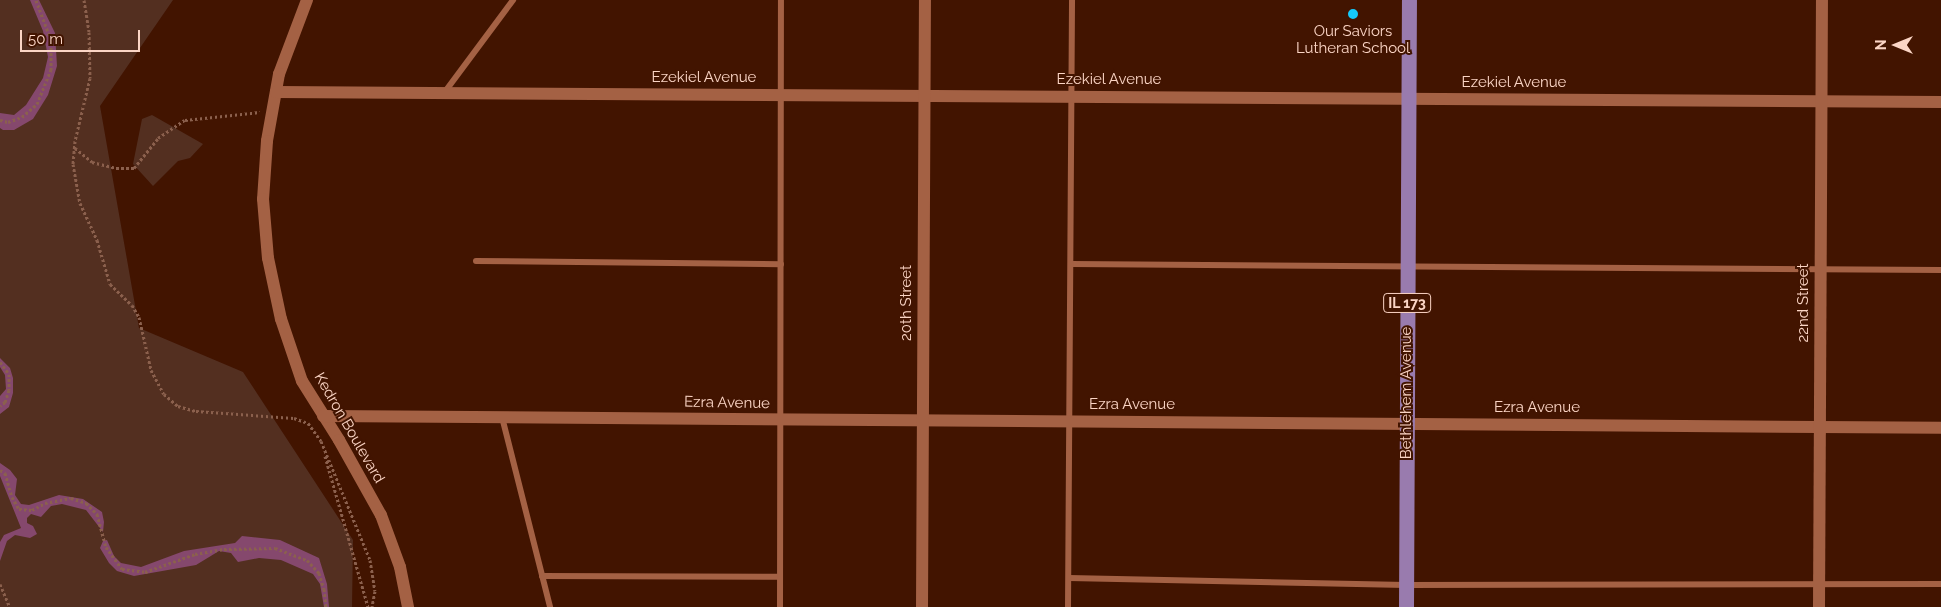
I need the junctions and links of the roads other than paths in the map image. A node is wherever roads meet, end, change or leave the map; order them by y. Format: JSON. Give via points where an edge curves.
{"nodes":[{"id":1,"x":306,"y":0,"type":"edge"},
{"id":2,"x":513,"y":0,"type":"edge"},
{"id":3,"x":781,"y":0,"type":"edge"},
{"id":4,"x":925,"y":0,"type":"edge"},
{"id":5,"x":1072,"y":0,"type":"edge"},
{"id":6,"x":1409,"y":0,"type":"edge"},
{"id":7,"x":1822,"y":0,"type":"edge"},
{"id":8,"x":276,"y":92,"type":"junction"},
{"id":9,"x":444,"y":93,"type":"junction"},
{"id":10,"x":781,"y":95,"type":"junction"},
{"id":11,"x":924,"y":96,"type":"junction"},
{"id":12,"x":1072,"y":96,"type":"junction"},
{"id":13,"x":1408,"y":98,"type":"junction"},
{"id":14,"x":1822,"y":101,"type":"junction"},
{"id":15,"x":1941,"y":102,"type":"edge"},
{"id":16,"x":476,"y":261,"type":"dead end"},
{"id":17,"x":781,"y":264,"type":"junction"},
{"id":18,"x":1071,"y":264,"type":"junction"},
{"id":19,"x":1408,"y":266,"type":"junction"},
{"id":20,"x":1821,"y":269,"type":"junction"},
{"id":21,"x":1941,"y":270,"type":"edge"},
{"id":22,"x":323,"y":416,"type":"junction"},
{"id":23,"x":502,"y":417,"type":"junction"},
{"id":24,"x":781,"y":420,"type":"junction"},
{"id":25,"x":923,"y":421,"type":"junction"},
{"id":26,"x":1070,"y":421,"type":"junction"},
{"id":27,"x":1407,"y":424,"type":"junction"},
{"id":28,"x":1820,"y":427,"type":"junction"},
{"id":29,"x":1941,"y":428,"type":"edge"},
{"id":30,"x":542,"y":576,"type":"junction"},
{"id":31,"x":780,"y":577,"type":"junction"},
{"id":32,"x":1068,"y":578,"type":"junction"},
{"id":33,"x":1819,"y":583,"type":"junction"},
{"id":34,"x":1941,"y":584,"type":"edge"},
{"id":35,"x":1406,"y":585,"type":"junction"},
{"id":36,"x":408,"y":607,"type":"edge"},
{"id":37,"x":550,"y":607,"type":"edge"},
{"id":38,"x":780,"y":607,"type":"edge"},
{"id":39,"x":922,"y":607,"type":"edge"},
{"id":40,"x":1068,"y":607,"type":"edge"},
{"id":41,"x":1406,"y":607,"type":"edge"},
{"id":42,"x":1819,"y":607,"type":"edge"}],
"edges":[{"from":1,"to":8,"type":"street","name":"Kedron Boulevard","via":[[279,74]]},
{"from":2,"to":9,"type":"lane"},
{"from":3,"to":10,"type":"lane"},
{"from":4,"to":11,"type":"street","name":"20th Street"},
{"from":5,"to":12,"type":"lane"},
{"from":6,"to":13,"type":"main road","name":"Bethlehem Avenue","number":"IL 173"},
{"from":7,"to":14,"type":"street","name":"22nd Street"},
{"from":8,"to":9,"type":"street","name":"Ezekiel Avenue"},
{"from":8,"to":22,"type":"street","name":"Kedron Boulevard","via":[[266,141],[263,199],[268,258],[282,320],[302,381]]},
{"from":9,"to":10,"type":"street","name":"Ezekiel Avenue"},
{"from":10,"to":11,"type":"street","name":"Ezekiel Avenue"},
{"from":10,"to":17,"type":"lane"},
{"from":11,"to":12,"type":"street","name":"Ezekiel Avenue"},
{"from":11,"to":25,"type":"street","name":"20th Street"},
{"from":12,"to":13,"type":"street","name":"Ezekiel Avenue"},
{"from":12,"to":18,"type":"lane"},
{"from":13,"to":14,"type":"street","name":"Ezekiel Avenue"},
{"from":13,"to":19,"type":"main road","name":"Bethlehem Avenue","number":"IL 173"},
{"from":14,"to":15,"type":"street","name":"Ezekiel Avenue"},
{"from":14,"to":20,"type":"street","name":"22nd Street"},
{"from":16,"to":17,"type":"lane"},
{"from":17,"to":24,"type":"lane"},
{"from":18,"to":19,"type":"lane"},
{"from":18,"to":26,"type":"lane"},
{"from":19,"to":20,"type":"lane"},
{"from":19,"to":27,"type":"main road","name":"Bethlehem Avenue","number":"IL 173"},
{"from":20,"to":21,"type":"lane"},
{"from":20,"to":28,"type":"street","name":"22nd Street"},
{"from":22,"to":23,"type":"street","name":"Ezra Avenue"},
{"from":22,"to":36,"type":"street","name":"Kedron Boulevard","via":[[380,515],[400,567]]},
{"from":23,"to":24,"type":"street","name":"Ezra Avenue"},
{"from":23,"to":30,"type":"lane"},
{"from":24,"to":25,"type":"street","name":"Ezra Avenue"},
{"from":24,"to":31,"type":"lane"},
{"from":25,"to":26,"type":"street","name":"Ezra Avenue"},
{"from":25,"to":39,"type":"street","name":"20th Street"},
{"from":26,"to":27,"type":"street","name":"Ezra Avenue"},
{"from":26,"to":32,"type":"lane"},
{"from":27,"to":28,"type":"street","name":"Ezra Avenue"},
{"from":27,"to":35,"type":"main road","name":"Bethlehem Avenue","number":"IL 173"},
{"from":28,"to":29,"type":"street","name":"Ezra Avenue"},
{"from":28,"to":33,"type":"street","name":"22nd Street"},
{"from":30,"to":31,"type":"lane"},
{"from":30,"to":37,"type":"lane"},
{"from":31,"to":38,"type":"lane"},
{"from":32,"to":35,"type":"lane"},
{"from":32,"to":40,"type":"lane"},
{"from":33,"to":34,"type":"lane"},
{"from":33,"to":35,"type":"lane"},
{"from":33,"to":42,"type":"street","name":"22nd Street"},
{"from":35,"to":41,"type":"main road","name":"Bethlehem Avenue","number":"IL 173"}]}
